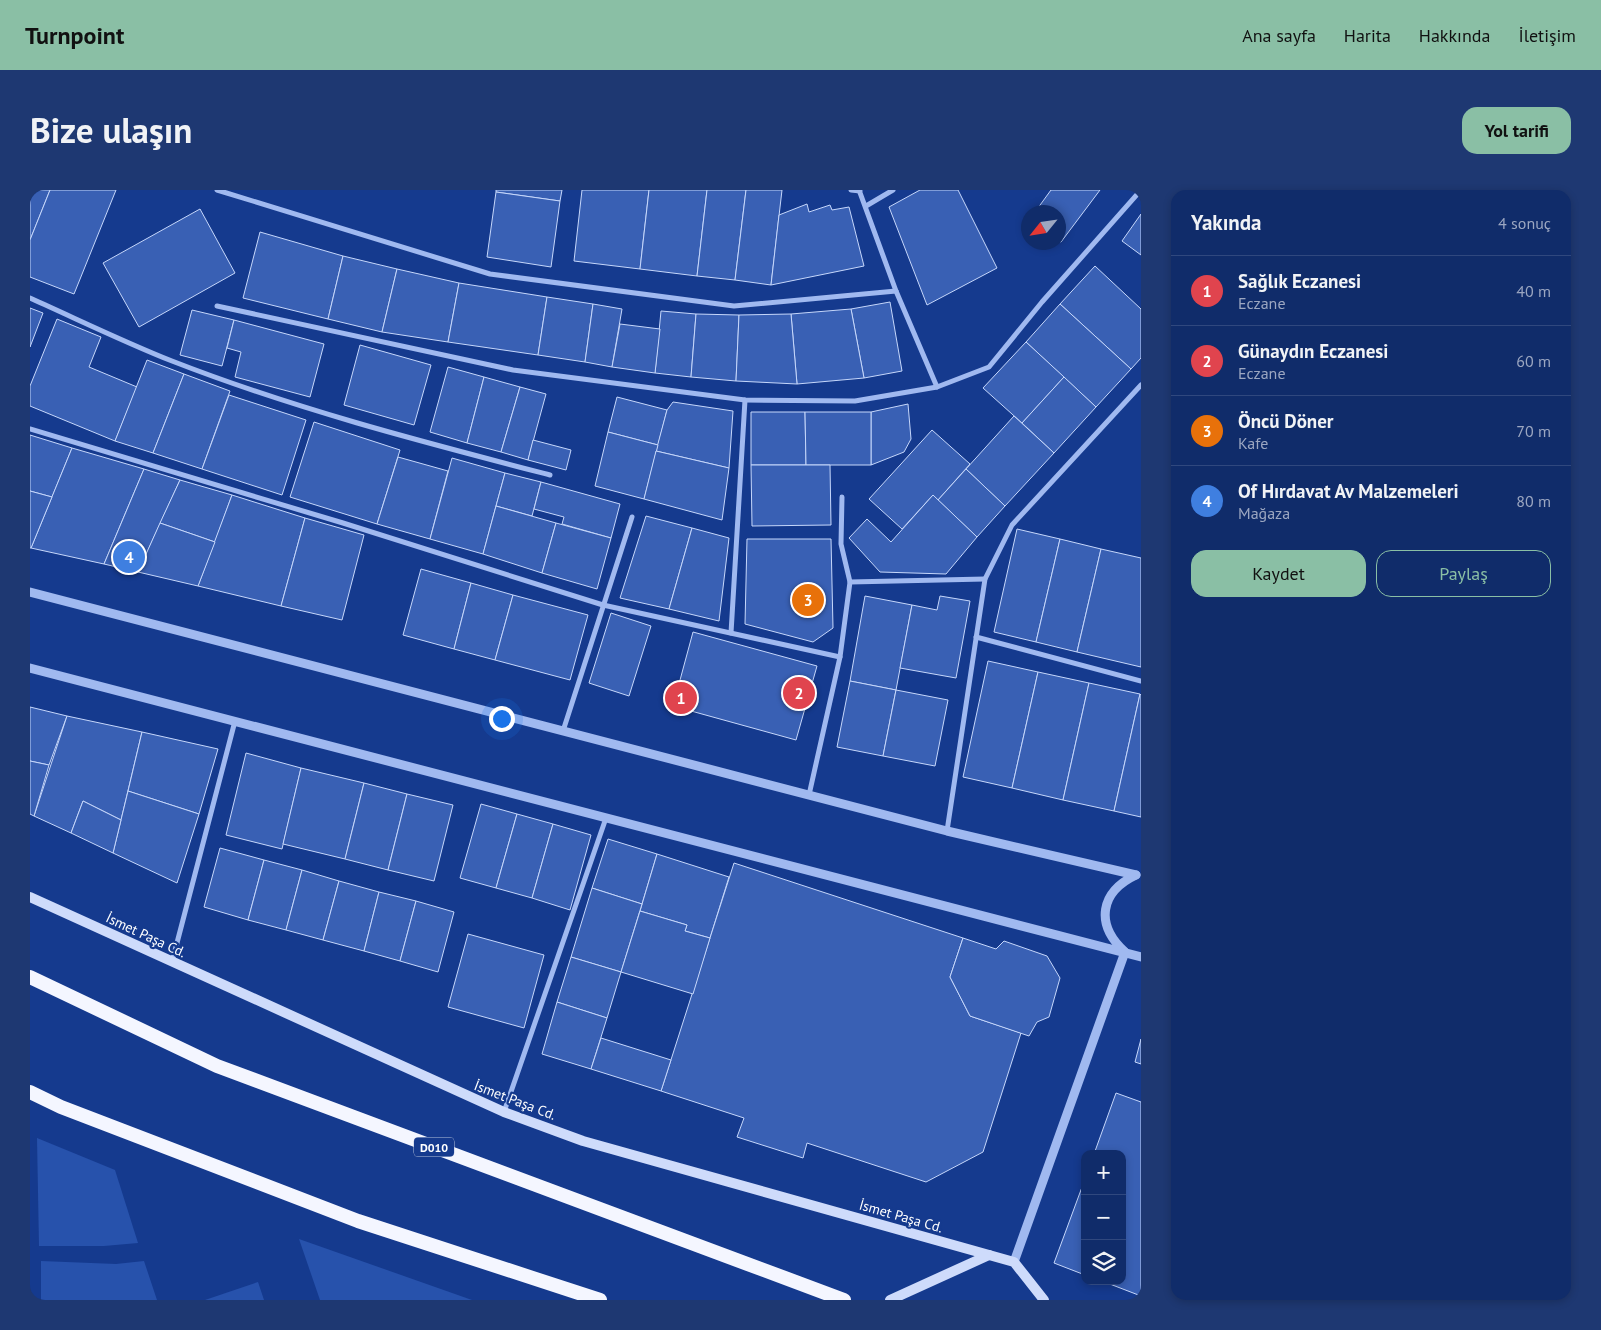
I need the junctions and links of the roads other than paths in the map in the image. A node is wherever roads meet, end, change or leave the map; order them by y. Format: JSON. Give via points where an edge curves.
{"nodes":[{"id":1,"x":217,"y":190,"type":"edge"},
{"id":2,"x":851,"y":190,"type":"edge"},
{"id":3,"x":893,"y":190,"type":"edge"},
{"id":4,"x":1141,"y":190,"type":"edge"},
{"id":5,"x":859,"y":191,"type":"edge"},
{"id":6,"x":866,"y":206,"type":"junction"},
{"id":7,"x":896,"y":291,"type":"junction"},
{"id":8,"x":30,"y":298,"type":"edge"},
{"id":9,"x":217,"y":306,"type":"dead end"},
{"id":10,"x":1141,"y":385,"type":"edge"},
{"id":11,"x":937,"y":388,"type":"junction"},
{"id":12,"x":745,"y":400,"type":"junction"},
{"id":13,"x":30,"y":429,"type":"edge"},
{"id":14,"x":550,"y":474,"type":"dead end"},
{"id":15,"x":842,"y":497,"type":"dead end"},
{"id":16,"x":632,"y":517,"type":"dead end"},
{"id":17,"x":985,"y":579,"type":"junction"},
{"id":18,"x":850,"y":582,"type":"junction"},
{"id":19,"x":30,"y":592,"type":"edge"},
{"id":20,"x":604,"y":605,"type":"junction"},
{"id":21,"x":731,"y":633,"type":"junction"},
{"id":22,"x":976,"y":637,"type":"junction"},
{"id":23,"x":840,"y":657,"type":"junction"},
{"id":24,"x":30,"y":668,"type":"edge"},
{"id":25,"x":1141,"y":681,"type":"edge"},
{"id":26,"x":235,"y":721,"type":"junction"},
{"id":27,"x":564,"y":731,"type":"junction"},
{"id":28,"x":809,"y":795,"type":"junction"},
{"id":29,"x":606,"y":818,"type":"junction"},
{"id":30,"x":947,"y":831,"type":"junction"},
{"id":31,"x":1138,"y":875,"type":"edge"},
{"id":32,"x":30,"y":897,"type":"edge"},
{"id":33,"x":1126,"y":952,"type":"junction"},
{"id":34,"x":1141,"y":957,"type":"edge"},
{"id":35,"x":172,"y":962,"type":"junction"},
{"id":36,"x":30,"y":977,"type":"edge"},
{"id":37,"x":30,"y":1092,"type":"edge"},
{"id":38,"x":504,"y":1112,"type":"junction"},
{"id":39,"x":989,"y":1255,"type":"junction"},
{"id":40,"x":1014,"y":1262,"type":"junction"},
{"id":41,"x":600,"y":1300,"type":"edge"},
{"id":42,"x":844,"y":1300,"type":"edge"},
{"id":43,"x":890,"y":1300,"type":"edge"},
{"id":44,"x":1044,"y":1300,"type":"edge"}],
"edges":[{"from":1,"to":7,"type":"street","via":[[490,274],[734,306]]},
{"from":2,"to":5,"type":"street"},
{"from":3,"to":6,"type":"street"},
{"from":4,"to":11,"type":"street","via":[[989,367]]},
{"from":5,"to":6,"type":"street"},
{"from":6,"to":7,"type":"street"},
{"from":7,"to":11,"type":"street"},
{"from":8,"to":14,"type":"street","via":[[172,361],[294,403],[423,442]]},
{"from":9,"to":12,"type":"street","via":[[513,370]]},
{"from":10,"to":17,"type":"street","via":[[1012,525]]},
{"from":11,"to":12,"type":"street","via":[[855,401]]},
{"from":12,"to":21,"type":"street"},
{"from":13,"to":20,"type":"street"},
{"from":15,"to":18,"type":"street","via":[[841,544]]},
{"from":16,"to":20,"type":"street"},
{"from":17,"to":18,"type":"street"},
{"from":17,"to":22,"type":"street"},
{"from":18,"to":23,"type":"street"},
{"from":19,"to":27,"type":"street"},
{"from":20,"to":21,"type":"street"},
{"from":20,"to":27,"type":"street"},
{"from":21,"to":23,"type":"street"},
{"from":22,"to":25,"type":"street"},
{"from":22,"to":30,"type":"street"},
{"from":23,"to":28,"type":"street"},
{"from":24,"to":26,"type":"street"},
{"from":26,"to":29,"type":"street"},
{"from":26,"to":35,"type":"street"},
{"from":27,"to":28,"type":"street"},
{"from":28,"to":30,"type":"street"},
{"from":29,"to":33,"type":"street"},
{"from":29,"to":38,"type":"street"},
{"from":30,"to":31,"type":"street"},
{"from":31,"to":33,"type":"street","via":[[1121,882],[1110,894],[1105,910],[1106,926],[1113,941]]},
{"from":32,"to":35,"type":"main road","name":"İsmet Paşa Cd."},
{"from":33,"to":34,"type":"street"},
{"from":33,"to":40,"type":"street"},
{"from":35,"to":38,"type":"main road","name":"İsmet Paşa Cd."},
{"from":36,"to":42,"type":"highway","number":"D010","via":[[217,1066]]},
{"from":37,"to":41,"type":"highway","via":[[61,1107],[358,1221]]},
{"from":38,"to":39,"type":"main road","name":"İsmet Paşa Cd.","via":[[583,1141]]},
{"from":39,"to":40,"type":"main road","name":"İsmet Paşa Cd."},
{"from":39,"to":43,"type":"main road"},
{"from":40,"to":44,"type":"main road"}]}
